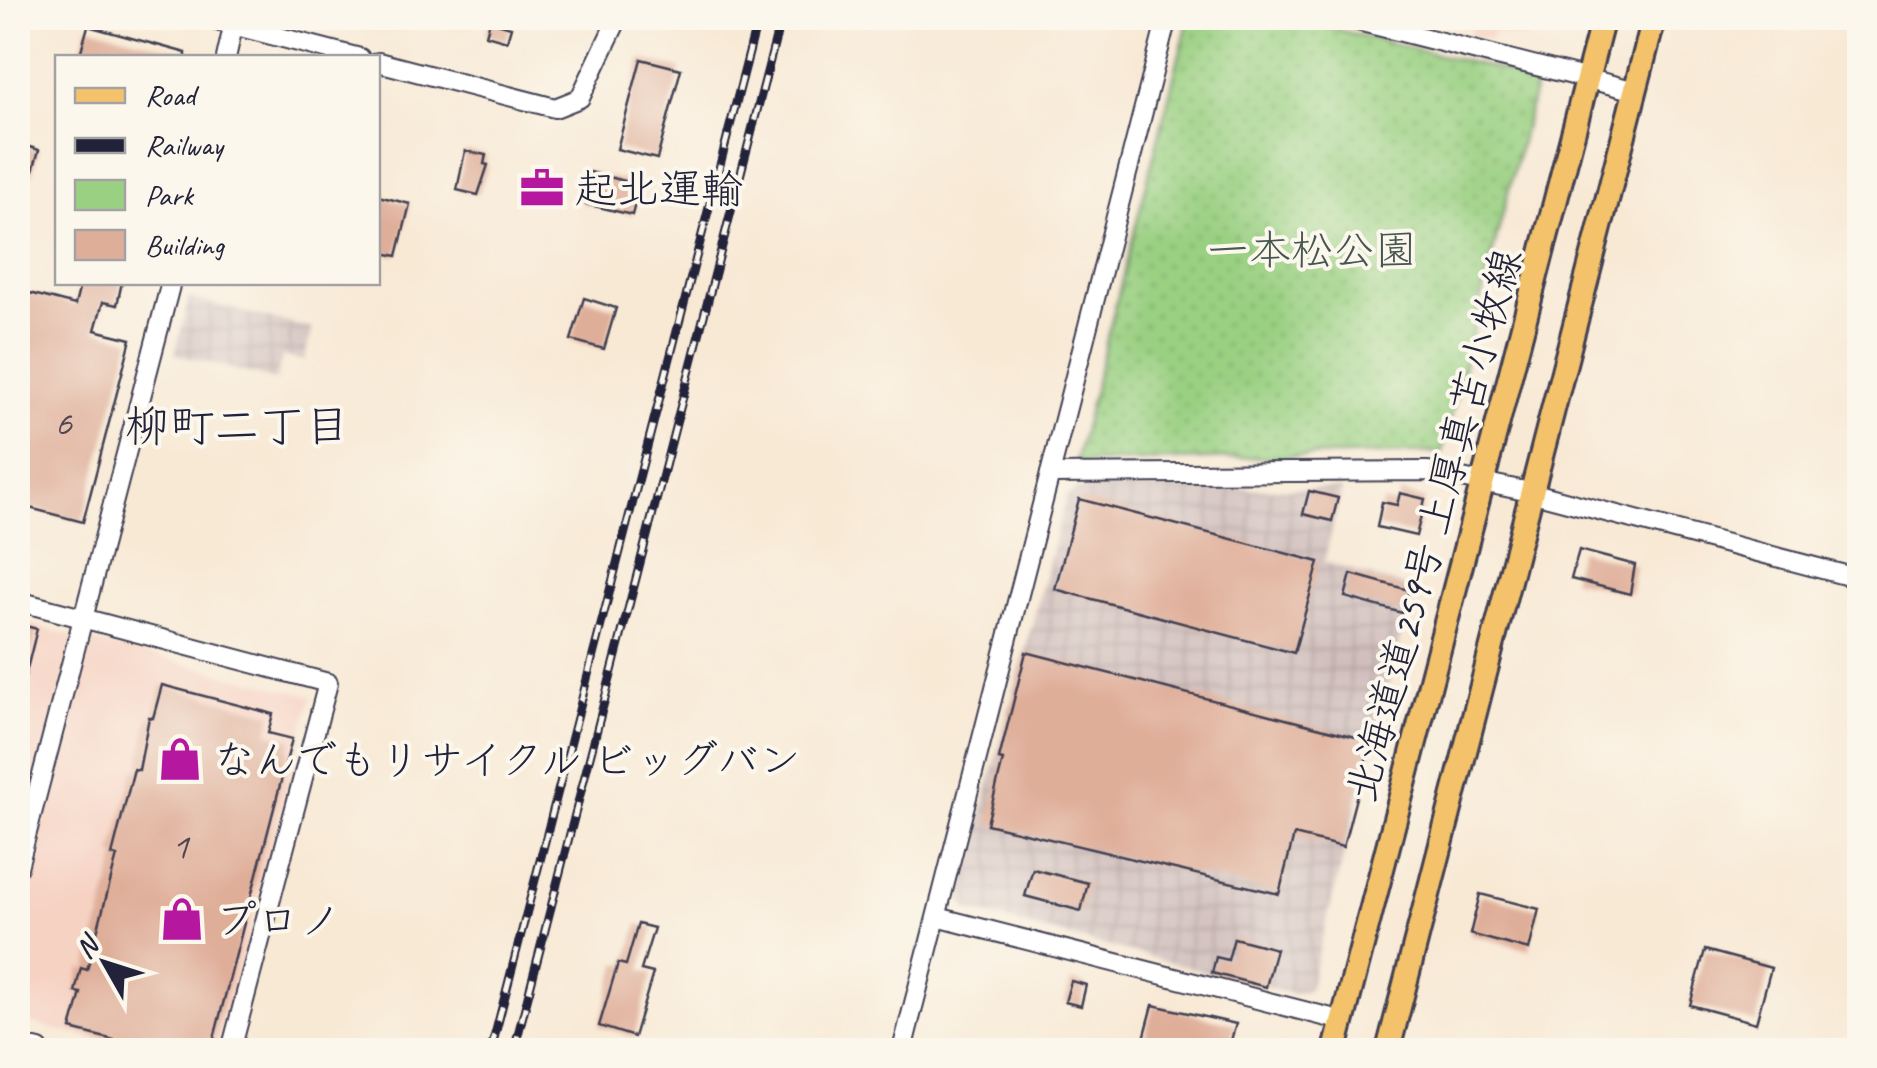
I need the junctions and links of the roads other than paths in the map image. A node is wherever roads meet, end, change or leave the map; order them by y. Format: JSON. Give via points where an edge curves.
{"nodes":[{"id":1,"x":206,"y":18,"type":"edge"},
{"id":2,"x":618,"y":18,"type":"edge"},
{"id":3,"x":1166,"y":18,"type":"edge"},
{"id":4,"x":1346,"y":18,"type":"edge"},
{"id":5,"x":1602,"y":18,"type":"edge"},
{"id":6,"x":1654,"y":18,"type":"edge"},
{"id":7,"x":234,"y":21,"type":"edge"},
{"id":8,"x":227,"y":55,"type":"edge"},
{"id":9,"x":350,"y":55,"type":"edge"},
{"id":10,"x":380,"y":63,"type":"edge"},
{"id":11,"x":1587,"y":79,"type":"junction"},
{"id":12,"x":1636,"y":91,"type":"junction"},
{"id":13,"x":170,"y":285,"type":"edge"},
{"id":14,"x":1050,"y":474,"type":"junction"},
{"id":15,"x":1483,"y":481,"type":"junction"},
{"id":16,"x":1530,"y":492,"type":"junction"},
{"id":17,"x":1860,"y":579,"type":"edge"},
{"id":18,"x":18,"y":601,"type":"edge"},
{"id":19,"x":85,"y":618,"type":"junction"},
{"id":20,"x":18,"y":867,"type":"edge"},
{"id":21,"x":937,"y":917,"type":"junction"},
{"id":22,"x":1343,"y":1021,"type":"junction"},
{"id":23,"x":18,"y":1045,"type":"edge"},
{"id":24,"x":39,"y":1050,"type":"edge"},
{"id":25,"x":230,"y":1050,"type":"edge"},
{"id":26,"x":902,"y":1050,"type":"edge"},
{"id":27,"x":1335,"y":1050,"type":"edge"},
{"id":28,"x":1388,"y":1050,"type":"edge"}],
"edges":[{"from":1,"to":7,"type":"street"},
{"from":2,"to":10,"type":"street","via":[[580,98],[555,108]]},
{"from":3,"to":14,"type":"street"},
{"from":4,"to":11,"type":"street"},
{"from":5,"to":11,"type":"main road","name":"北海道道259号 上厚真苫小牧線"},
{"from":6,"to":12,"type":"main road","name":"北海道道259号 上厚真苫小牧線"},
{"from":7,"to":8,"type":"street"},
{"from":7,"to":9,"type":"street"},
{"from":11,"to":12,"type":"street"},
{"from":11,"to":15,"type":"main road","name":"北海道道259号 上厚真苫小牧線"},
{"from":12,"to":16,"type":"main road","name":"北海道道259号 上厚真苫小牧線"},
{"from":13,"to":19,"type":"street"},
{"from":14,"to":15,"type":"street","via":[[1428,471]]},
{"from":14,"to":21,"type":"street"},
{"from":15,"to":16,"type":"street"},
{"from":15,"to":22,"type":"main road","name":"北海道道259号 上厚真苫小牧線"},
{"from":16,"to":17,"type":"street"},
{"from":16,"to":28,"type":"main road","name":"北海道道259号 上厚真苫小牧線"},
{"from":18,"to":19,"type":"street"},
{"from":19,"to":20,"type":"street"},
{"from":19,"to":25,"type":"street","via":[[328,684]]},
{"from":21,"to":22,"type":"street"},
{"from":21,"to":26,"type":"street"},
{"from":22,"to":27,"type":"main road","name":"北海道道259号 上厚真苫小牧線"},
{"from":23,"to":24,"type":"street"}]}
